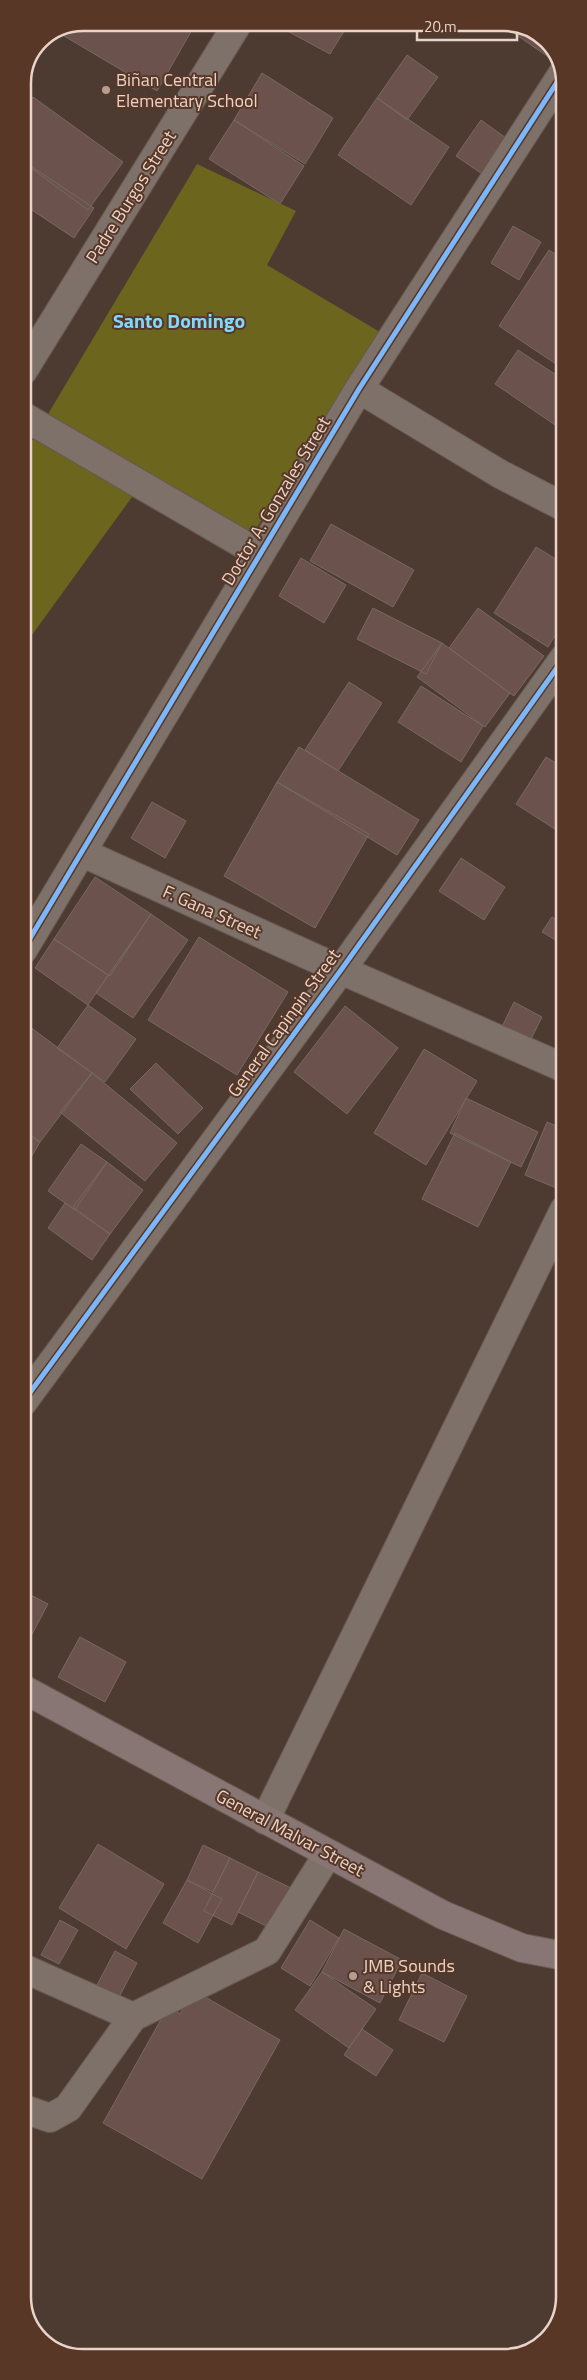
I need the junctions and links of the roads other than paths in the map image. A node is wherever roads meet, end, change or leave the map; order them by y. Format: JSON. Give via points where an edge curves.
{"nodes":[{"id":1,"x":233,"y":31,"type":"edge"},
{"id":2,"x":556,"y":84,"type":"edge"},
{"id":3,"x":31,"y":358,"type":"edge"},
{"id":4,"x":358,"y":389,"type":"junction"},
{"id":5,"x":31,"y":421,"type":"edge"},
{"id":6,"x":556,"y":504,"type":"edge"},
{"id":7,"x":260,"y":554,"type":"junction"},
{"id":8,"x":556,"y":669,"type":"edge"},
{"id":9,"x":83,"y":853,"type":"junction"},
{"id":10,"x":31,"y":937,"type":"edge"},
{"id":11,"x":341,"y":970,"type":"junction"},
{"id":12,"x":556,"y":1064,"type":"edge"},
{"id":13,"x":556,"y":1226,"type":"edge"},
{"id":14,"x":31,"y":1391,"type":"edge"},
{"id":15,"x":31,"y":1693,"type":"edge"},
{"id":16,"x":265,"y":1820,"type":"junction"},
{"id":17,"x":328,"y":1854,"type":"junction"},
{"id":18,"x":556,"y":1954,"type":"edge"},
{"id":19,"x":31,"y":1971,"type":"edge"},
{"id":20,"x":133,"y":2017,"type":"junction"},
{"id":21,"x":31,"y":2111,"type":"edge"}],
"edges":[{"from":1,"to":3,"type":"street","name":"Padre Burgos Street"},
{"from":2,"to":4,"type":"street","name":"Doctor A. Gonzales Street"},
{"from":4,"to":6,"type":"street"},
{"from":4,"to":7,"type":"street","name":"Doctor A. Gonzales Street"},
{"from":5,"to":7,"type":"street"},
{"from":7,"to":9,"type":"street","name":"Doctor A. Gonzales Street"},
{"from":8,"to":11,"type":"street","name":"General Capinpin Street"},
{"from":9,"to":10,"type":"street","name":"Doctor A. Gonzales Street"},
{"from":9,"to":11,"type":"street","name":"F. Gana Street"},
{"from":11,"to":12,"type":"street","name":"F. Gana Street"},
{"from":11,"to":14,"type":"street","name":"General Capinpin Street"},
{"from":13,"to":16,"type":"street"},
{"from":15,"to":16,"type":"main road","name":"General Malvar Street"},
{"from":16,"to":17,"type":"main road","name":"General Malvar Street"},
{"from":17,"to":18,"type":"main road","name":"General Malvar Street","via":[[443,1915],[522,1948]]},
{"from":17,"to":20,"type":"street","via":[[267,1951]]},
{"from":19,"to":20,"type":"street"},
{"from":20,"to":21,"type":"street","via":[[68,2108],[50,2118]]}]}
